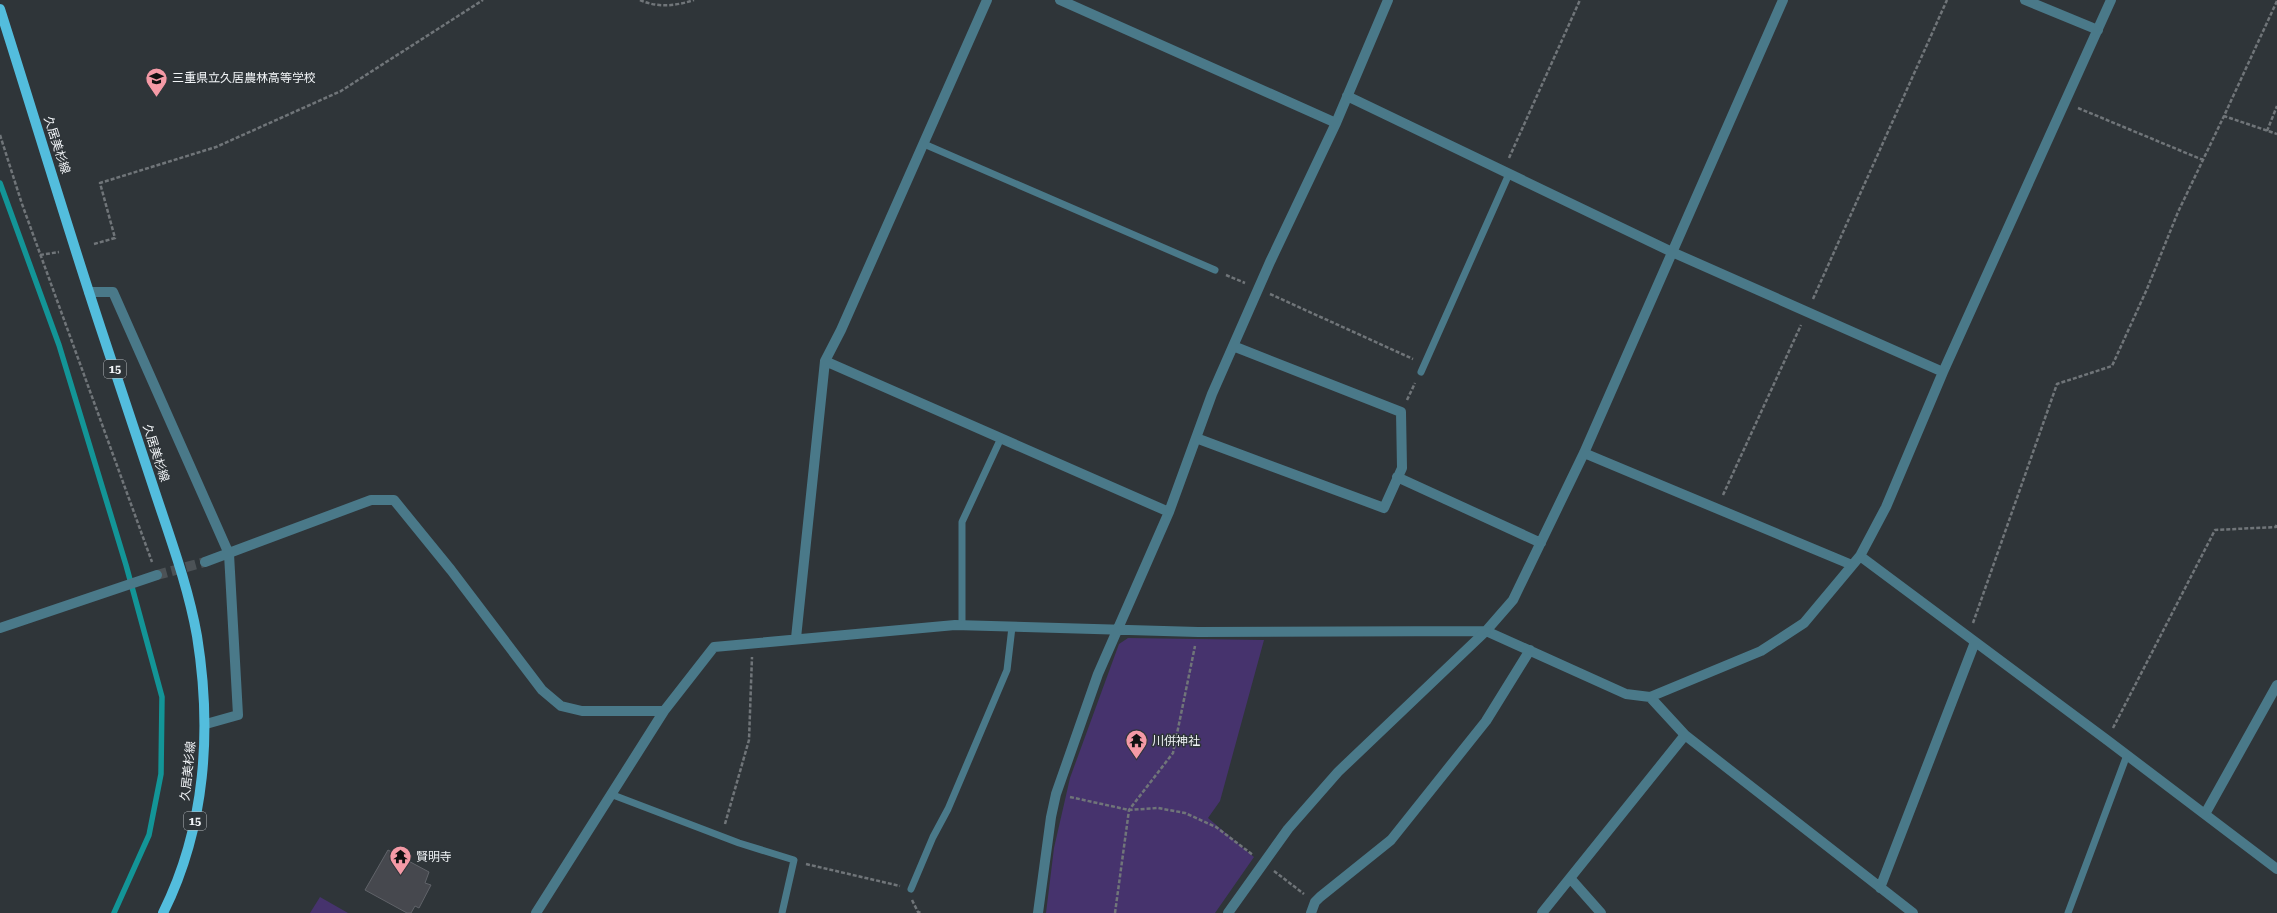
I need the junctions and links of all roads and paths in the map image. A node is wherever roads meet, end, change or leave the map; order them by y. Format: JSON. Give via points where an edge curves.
{"nodes":[{"id":1,"x":483,"y":0,"type":"edge"},
{"id":2,"x":640,"y":0,"type":"edge"},
{"id":3,"x":694,"y":0,"type":"edge"},
{"id":4,"x":987,"y":0,"type":"edge"},
{"id":5,"x":1060,"y":0,"type":"edge"},
{"id":6,"x":1388,"y":0,"type":"edge"},
{"id":7,"x":1580,"y":0,"type":"edge"},
{"id":8,"x":1783,"y":0,"type":"edge"},
{"id":9,"x":1947,"y":0,"type":"edge"},
{"id":10,"x":2025,"y":0,"type":"edge"},
{"id":11,"x":2111,"y":0,"type":"edge"},
{"id":12,"x":2277,"y":1,"type":"edge"},
{"id":13,"x":0,"y":9,"type":"edge"},
{"id":14,"x":2098,"y":30,"type":"junction"},
{"id":15,"x":1347,"y":96,"type":"junction"},
{"id":16,"x":2065,"y":102,"type":"junction"},
{"id":17,"x":2277,"y":106,"type":"edge"},
{"id":18,"x":2224,"y":116,"type":"junction"},
{"id":19,"x":1336,"y":123,"type":"junction"},
{"id":20,"x":2267,"y":131,"type":"junction"},
{"id":21,"x":0,"y":134,"type":"edge"},
{"id":22,"x":2277,"y":134,"type":"edge"},
{"id":23,"x":924,"y":144,"type":"junction"},
{"id":24,"x":2203,"y":160,"type":"junction"},
{"id":25,"x":1506,"y":173,"type":"junction"},
{"id":26,"x":94,"y":244,"type":"dead end"},
{"id":27,"x":59,"y":252,"type":"dead end"},
{"id":28,"x":1672,"y":252,"type":"junction"},
{"id":29,"x":40,"y":255,"type":"junction"},
{"id":30,"x":1215,"y":270,"type":"joint"},
{"id":31,"x":1258,"y":289,"type":"junction"},
{"id":32,"x":89,"y":292,"type":"junction"},
{"id":33,"x":1808,"y":312,"type":"junction"},
{"id":34,"x":1233,"y":346,"type":"junction"},
{"id":35,"x":825,"y":361,"type":"junction"},
{"id":36,"x":1423,"y":364,"type":"junction"},
{"id":37,"x":1421,"y":372,"type":"joint"},
{"id":38,"x":1943,"y":372,"type":"junction"},
{"id":39,"x":1401,"y":412,"type":"junction"},
{"id":40,"x":1001,"y":438,"type":"junction"},
{"id":41,"x":1196,"y":438,"type":"junction"},
{"id":42,"x":1584,"y":453,"type":"junction"},
{"id":43,"x":1398,"y":478,"type":"junction"},
{"id":44,"x":1716,"y":508,"type":"junction"},
{"id":45,"x":1169,"y":512,"type":"junction"},
{"id":46,"x":2277,"y":523,"type":"edge"},
{"id":47,"x":2277,"y":527,"type":"edge"},
{"id":48,"x":1541,"y":543,"type":"junction"},
{"id":49,"x":229,"y":554,"type":"junction"},
{"id":50,"x":1860,"y":556,"type":"junction"},
{"id":51,"x":205,"y":562,"type":"tunnel mouth"},
{"id":52,"x":1852,"y":565,"type":"junction"},
{"id":53,"x":157,"y":575,"type":"joint"},
{"id":54,"x":962,"y":625,"type":"junction"},
{"id":55,"x":1012,"y":627,"type":"junction"},
{"id":56,"x":0,"y":628,"type":"edge"},
{"id":57,"x":1116,"y":630,"type":"junction"},
{"id":58,"x":1486,"y":631,"type":"junction"},
{"id":59,"x":1198,"y":632,"type":"junction"},
{"id":60,"x":796,"y":638,"type":"junction"},
{"id":61,"x":1972,"y":639,"type":"junction"},
{"id":62,"x":752,"y":643,"type":"junction"},
{"id":63,"x":1530,"y":650,"type":"junction"},
{"id":64,"x":2277,"y":685,"type":"edge"},
{"id":65,"x":1650,"y":697,"type":"junction"},
{"id":66,"x":664,"y":711,"type":"junction"},
{"id":67,"x":206,"y":724,"type":"junction"},
{"id":68,"x":1685,"y":735,"type":"junction"},
{"id":69,"x":2107,"y":740,"type":"junction"},
{"id":70,"x":2128,"y":755,"type":"junction"},
{"id":71,"x":1056,"y":794,"type":"junction"},
{"id":72,"x":613,"y":795,"type":"junction"},
{"id":73,"x":1130,"y":810,"type":"junction"},
{"id":74,"x":2204,"y":814,"type":"junction"},
{"id":75,"x":721,"y":836,"type":"junction"},
{"id":76,"x":794,"y":860,"type":"junction"},
{"id":77,"x":1264,"y":863,"type":"junction"},
{"id":78,"x":2277,"y":869,"type":"edge"},
{"id":79,"x":1570,"y":878,"type":"junction"},
{"id":80,"x":1880,"y":888,"type":"junction"},
{"id":81,"x":911,"y":889,"type":"junction"},
{"id":82,"x":1315,"y":902,"type":"junction"},
{"id":83,"x":163,"y":913,"type":"edge"},
{"id":84,"x":536,"y":913,"type":"edge"},
{"id":85,"x":782,"y":913,"type":"edge"},
{"id":86,"x":922,"y":913,"type":"edge"},
{"id":87,"x":1038,"y":913,"type":"edge"},
{"id":88,"x":1115,"y":913,"type":"edge"},
{"id":89,"x":1228,"y":913,"type":"edge"},
{"id":90,"x":1311,"y":913,"type":"edge"},
{"id":91,"x":1542,"y":913,"type":"edge"},
{"id":92,"x":1601,"y":913,"type":"edge"},
{"id":93,"x":1913,"y":913,"type":"edge"},
{"id":94,"x":2068,"y":913,"type":"edge"}],
"edges":[{"from":1,"to":26,"type":"path","via":[[341,91],[216,147],[100,183],[115,238]]},
{"from":2,"to":3,"type":"path","via":[[650,5],[679,5]]},
{"from":4,"to":23,"type":"street"},
{"from":5,"to":19,"type":"street"},
{"from":6,"to":15,"type":"street"},
{"from":7,"to":25,"type":"path"},
{"from":8,"to":28,"type":"street"},
{"from":9,"to":33,"type":"path"},
{"from":10,"to":14,"type":"street"},
{"from":11,"to":14,"type":"street"},
{"from":12,"to":18,"type":"path"},
{"from":13,"to":32,"type":"main road","name":"久居美杉線","number":"15"},
{"from":14,"to":16,"type":"street"},
{"from":15,"to":19,"type":"street"},
{"from":15,"to":25,"type":"street"},
{"from":16,"to":24,"type":"path"},
{"from":16,"to":38,"type":"street"},
{"from":17,"to":20,"type":"path"},
{"from":18,"to":20,"type":"path"},
{"from":18,"to":24,"type":"path"},
{"from":19,"to":31,"type":"street"},
{"from":20,"to":22,"type":"path"},
{"from":21,"to":29,"type":"path"},
{"from":23,"to":30,"type":"lane"},
{"from":23,"to":35,"type":"street"},
{"from":24,"to":61,"type":"path","via":[[2112,366],[2057,384]]},
{"from":25,"to":28,"type":"street"},
{"from":25,"to":36,"type":"lane"},
{"from":27,"to":29,"type":"path"},
{"from":28,"to":33,"type":"street"},
{"from":28,"to":42,"type":"street"},
{"from":29,"to":53,"type":"path"},
{"from":30,"to":31,"type":"path"},
{"from":31,"to":34,"type":"street"},
{"from":31,"to":36,"type":"path"},
{"from":32,"to":49,"type":"street","via":[[113,292]]},
{"from":32,"to":67,"type":"main road","name":"久居美杉線","number":"15","via":[[178,562],[196,634]]},
{"from":33,"to":38,"type":"street"},
{"from":33,"to":44,"type":"path"},
{"from":34,"to":39,"type":"street"},
{"from":34,"to":41,"type":"street"},
{"from":35,"to":40,"type":"street"},
{"from":35,"to":60,"type":"street"},
{"from":36,"to":37,"type":"lane"},
{"from":37,"to":39,"type":"path"},
{"from":38,"to":50,"type":"street","via":[[1886,507]]},
{"from":39,"to":43,"type":"street","via":[[1402,468]]},
{"from":40,"to":45,"type":"street"},
{"from":40,"to":54,"type":"lane","via":[[962,522]]},
{"from":41,"to":43,"type":"street","via":[[1384,508]]},
{"from":41,"to":45,"type":"street"},
{"from":42,"to":44,"type":"street"},
{"from":42,"to":48,"type":"street"},
{"from":43,"to":48,"type":"street"},
{"from":44,"to":52,"type":"street"},
{"from":45,"to":57,"type":"street"},
{"from":46,"to":47,"type":"path"},
{"from":47,"to":69,"type":"path","via":[[2215,530]]},
{"from":48,"to":58,"type":"street","via":[[1513,600]]},
{"from":49,"to":51,"type":"street"},
{"from":49,"to":66,"type":"street","via":[[371,500],[394,500],[542,690],[561,706],[582,711]]},
{"from":49,"to":67,"type":"street","via":[[238,715]]},
{"from":50,"to":52,"type":"street"},
{"from":50,"to":61,"type":"street"},
{"from":52,"to":65,"type":"street","via":[[1804,623],[1761,651]]},
{"from":53,"to":56,"type":"street"},
{"from":54,"to":55,"type":"street"},
{"from":54,"to":60,"type":"street"},
{"from":55,"to":57,"type":"street"},
{"from":55,"to":81,"type":"lane","via":[[1007,670]]},
{"from":57,"to":59,"type":"street"},
{"from":57,"to":71,"type":"street"},
{"from":58,"to":59,"type":"street"},
{"from":58,"to":63,"type":"street"},
{"from":58,"to":77,"type":"street","via":[[1338,772],[1306,807]]},
{"from":59,"to":73,"type":"path","via":[[1174,753]]},
{"from":60,"to":62,"type":"street"},
{"from":61,"to":69,"type":"street"},
{"from":61,"to":80,"type":"street"},
{"from":62,"to":66,"type":"street","via":[[714,647]]},
{"from":62,"to":75,"type":"path","via":[[749,740]]},
{"from":63,"to":65,"type":"street","via":[[1626,694]]},
{"from":63,"to":82,"type":"street","via":[[1486,721],[1391,840]]},
{"from":64,"to":74,"type":"street"},
{"from":65,"to":68,"type":"street"},
{"from":66,"to":72,"type":"street"},
{"from":67,"to":83,"type":"main road","name":"久居美杉線","number":"15","via":[[202,778],[192,832],[180,874]]},
{"from":68,"to":79,"type":"street"},
{"from":68,"to":80,"type":"street"},
{"from":69,"to":70,"type":"street"},
{"from":70,"to":74,"type":"street"},
{"from":70,"to":94,"type":"lane"},
{"from":71,"to":73,"type":"path"},
{"from":71,"to":87,"type":"street"},
{"from":72,"to":75,"type":"lane"},
{"from":72,"to":84,"type":"street"},
{"from":73,"to":77,"type":"path","via":[[1158,808],[1185,813],[1216,827]]},
{"from":73,"to":88,"type":"path"},
{"from":74,"to":78,"type":"street"},
{"from":75,"to":76,"type":"lane"},
{"from":76,"to":81,"type":"path"},
{"from":76,"to":85,"type":"lane"},
{"from":77,"to":82,"type":"path"},
{"from":77,"to":89,"type":"street"},
{"from":79,"to":91,"type":"street"},
{"from":79,"to":92,"type":"street"},
{"from":80,"to":93,"type":"street"},
{"from":81,"to":86,"type":"path","via":[[912,901],[918,912]]},
{"from":82,"to":90,"type":"street"}]}
